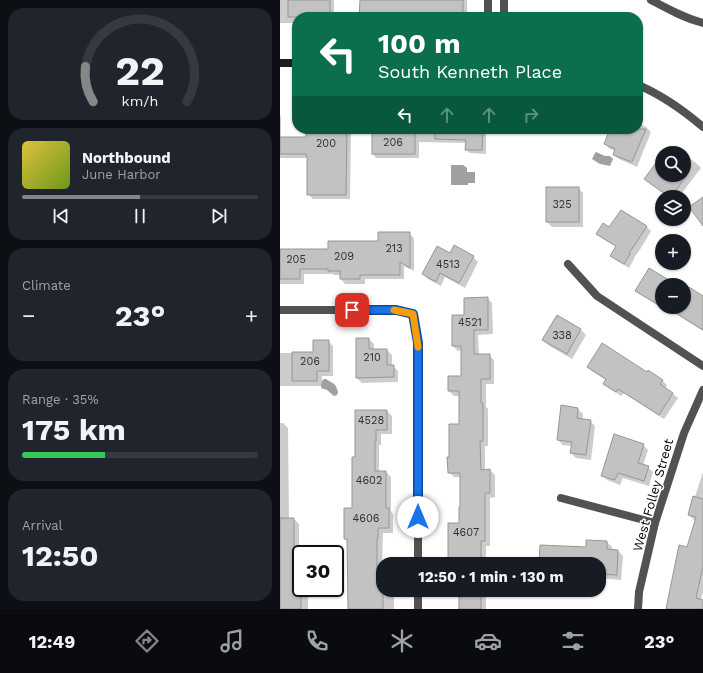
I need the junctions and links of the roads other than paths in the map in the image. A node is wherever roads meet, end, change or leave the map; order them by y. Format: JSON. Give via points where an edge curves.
{"nodes":[{"id":1,"x":488,"y":0,"type":"edge"},
{"id":2,"x":504,"y":0,"type":"edge"},
{"id":3,"x":651,"y":0,"type":"edge"},
{"id":4,"x":488,"y":12,"type":"edge"},
{"id":5,"x":504,"y":12,"type":"edge"},
{"id":6,"x":703,"y":23,"type":"edge"},
{"id":7,"x":280,"y":63,"type":"edge"},
{"id":8,"x":292,"y":63,"type":"edge"},
{"id":9,"x":643,"y":87,"type":"edge"},
{"id":10,"x":703,"y":127,"type":"edge"},
{"id":11,"x":568,"y":264,"type":"dead end"},
{"id":12,"x":280,"y":310,"type":"edge"},
{"id":13,"x":703,"y":366,"type":"edge"},
{"id":14,"x":703,"y":390,"type":"edge"},
{"id":15,"x":561,"y":498,"type":"dead end"},
{"id":16,"x":655,"y":523,"type":"junction"},
{"id":17,"x":418,"y":557,"type":"edge"},
{"id":18,"x":418,"y":597,"type":"edge"},
{"id":19,"x":418,"y":609,"type":"edge"},
{"id":20,"x":638,"y":609,"type":"edge"}],
"edges":[{"from":1,"to":4,"type":"street"},
{"from":2,"to":5,"type":"street"},
{"from":3,"to":6,"type":"street","via":[[677,15]]},
{"from":7,"to":8,"type":"street"},
{"from":9,"to":10,"type":"street","via":[[671,102]]},
{"from":11,"to":13,"type":"street","via":[[597,296]]},
{"from":12,"to":17,"type":"street","via":[[396,310],[413,314],[418,343]]},
{"from":14,"to":16,"type":"street","name":"West Folley Street","via":[[684,433]]},
{"from":15,"to":16,"type":"street"},
{"from":16,"to":20,"type":"street","name":"West Folley Street","via":[[639,592]]},
{"from":18,"to":19,"type":"street"}]}
